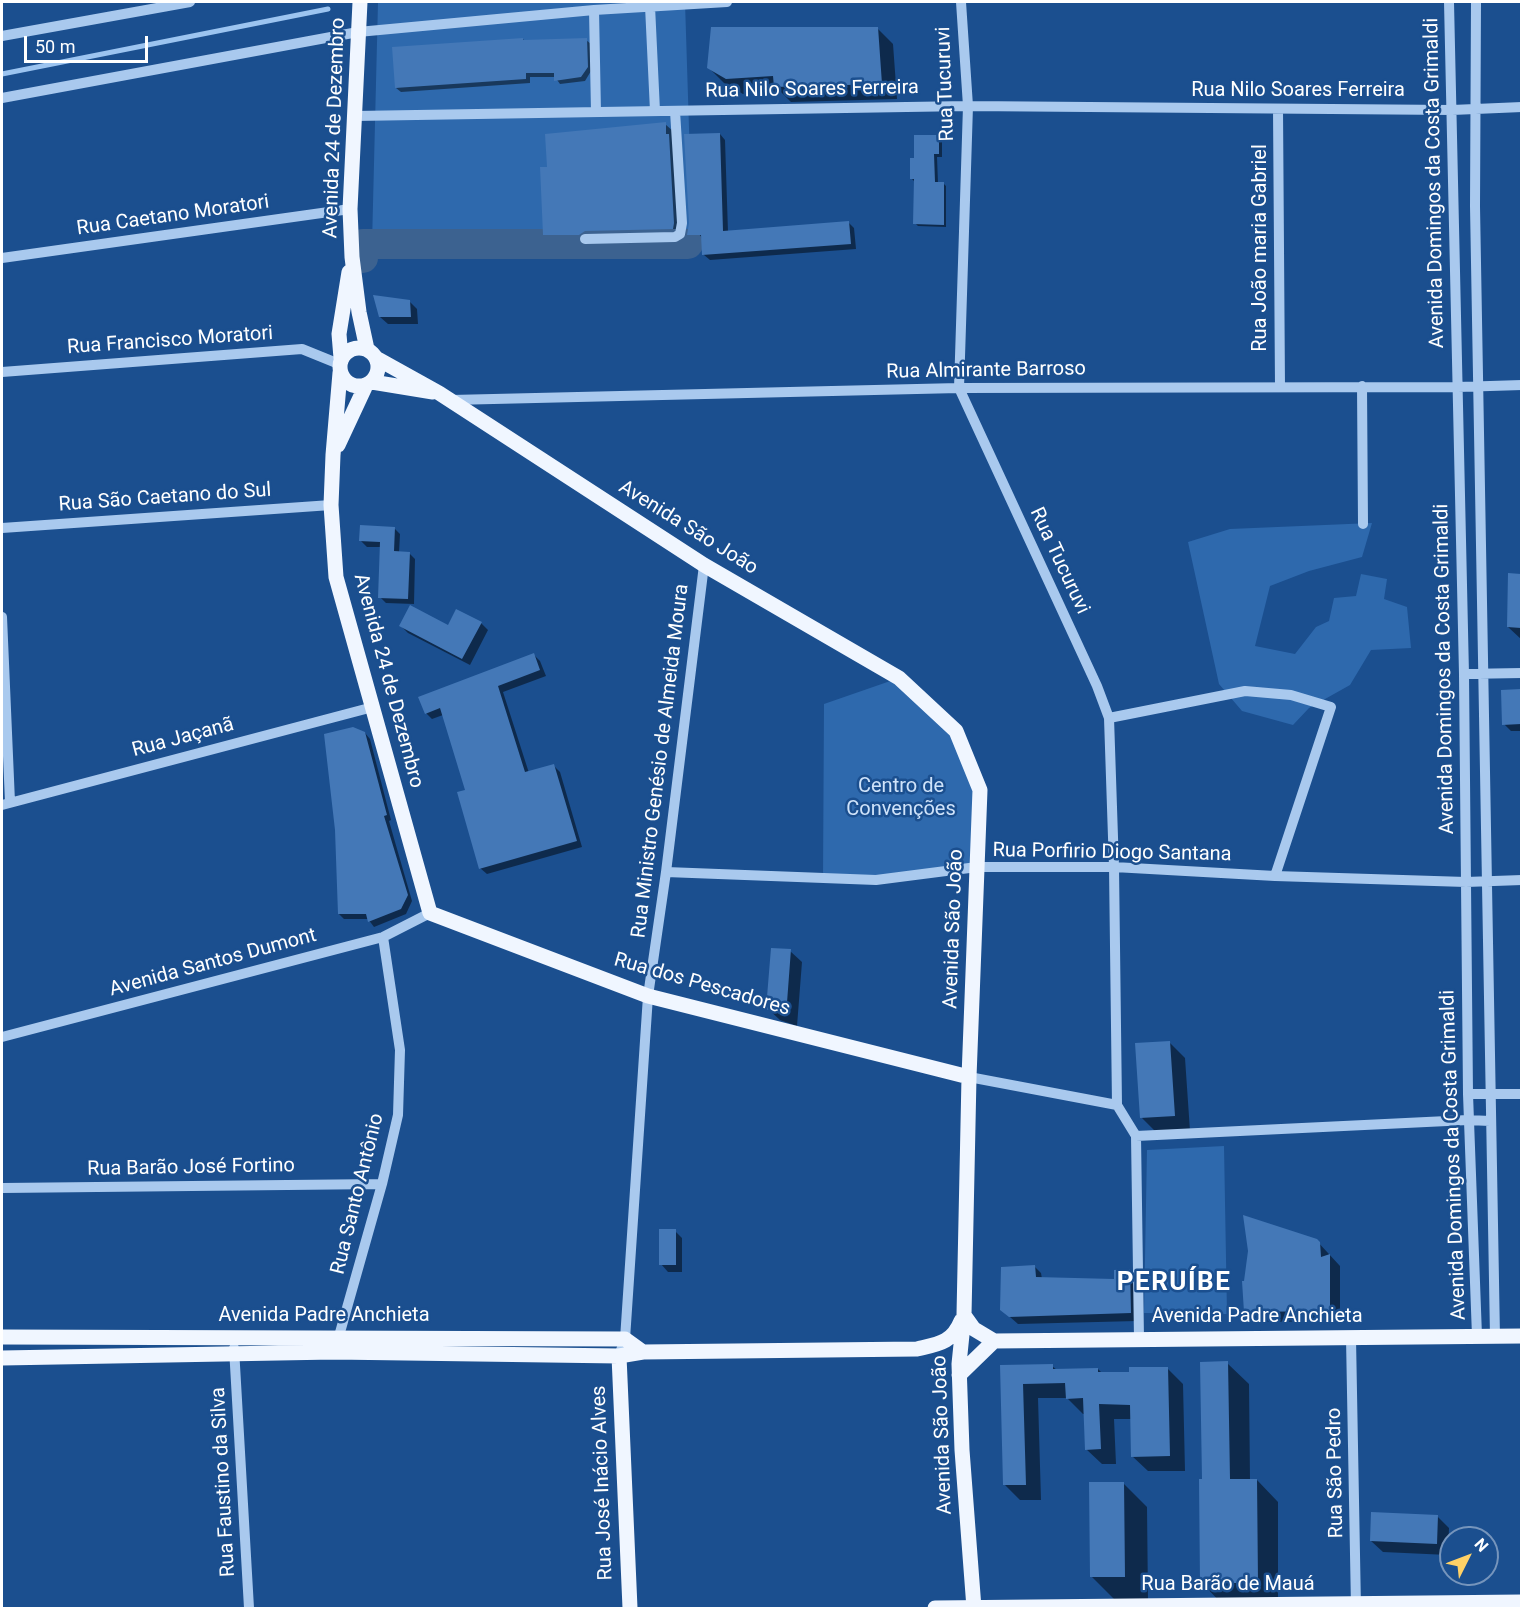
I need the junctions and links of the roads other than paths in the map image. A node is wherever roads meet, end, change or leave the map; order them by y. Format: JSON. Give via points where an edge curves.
{"nodes":[{"id":1,"x":190,"y":2,"type":"edge"},
{"id":2,"x":360,"y":2,"type":"edge"},
{"id":3,"x":727,"y":2,"type":"edge"},
{"id":4,"x":961,"y":2,"type":"edge"},
{"id":5,"x":1449,"y":2,"type":"edge"},
{"id":6,"x":1476,"y":2,"type":"edge"},
{"id":7,"x":650,"y":6,"type":"junction"},
{"id":8,"x":594,"y":10,"type":"junction"},
{"id":9,"x":358,"y":32,"type":"junction"},
{"id":10,"x":2,"y":36,"type":"edge"},
{"id":11,"x":2,"y":98,"type":"edge"},
{"id":12,"x":968,"y":106,"type":"junction"},
{"id":13,"x":1521,"y":107,"type":"edge"},
{"id":14,"x":1475,"y":108,"type":"junction"},
{"id":15,"x":1278,"y":109,"type":"junction"},
{"id":16,"x":1452,"y":110,"type":"junction"},
{"id":17,"x":655,"y":111,"type":"junction"},
{"id":18,"x":675,"y":111,"type":"junction"},
{"id":19,"x":596,"y":112,"type":"junction"},
{"id":20,"x":355,"y":116,"type":"junction"},
{"id":21,"x":350,"y":209,"type":"junction"},
{"id":22,"x":585,"y":239,"type":"dead end"},
{"id":23,"x":352,"y":257,"type":"junction"},
{"id":24,"x":2,"y":258,"type":"edge"},
{"id":25,"x":372,"y":354,"type":"junction"},
{"id":26,"x":340,"y":365,"type":"junction"},
{"id":27,"x":2,"y":372,"type":"edge"},
{"id":28,"x":369,"y":384,"type":"junction"},
{"id":29,"x":1521,"y":385,"type":"edge"},
{"id":30,"x":1362,"y":386,"type":"junction"},
{"id":31,"x":1478,"y":386,"type":"junction"},
{"id":32,"x":1280,"y":387,"type":"junction"},
{"id":33,"x":1458,"y":387,"type":"junction"},
{"id":34,"x":959,"y":388,"type":"junction"},
{"id":35,"x":445,"y":397,"type":"junction"},
{"id":36,"x":333,"y":456,"type":"junction"},
{"id":37,"x":331,"y":505,"type":"junction"},
{"id":38,"x":1363,"y":524,"type":"dead end"},
{"id":39,"x":2,"y":528,"type":"edge"},
{"id":40,"x":704,"y":565,"type":"junction"},
{"id":41,"x":2,"y":617,"type":"edge"},
{"id":42,"x":1521,"y":673,"type":"edge"},
{"id":43,"x":1464,"y":674,"type":"junction"},
{"id":44,"x":1483,"y":674,"type":"junction"},
{"id":45,"x":373,"y":707,"type":"junction"},
{"id":46,"x":1109,"y":718,"type":"junction"},
{"id":47,"x":6,"y":803,"type":"edge"},
{"id":48,"x":977,"y":867,"type":"junction"},
{"id":49,"x":1114,"y":867,"type":"junction"},
{"id":50,"x":666,"y":872,"type":"junction"},
{"id":51,"x":1275,"y":876,"type":"junction"},
{"id":52,"x":1521,"y":880,"type":"edge"},
{"id":53,"x":1488,"y":881,"type":"junction"},
{"id":54,"x":1466,"y":882,"type":"junction"},
{"id":55,"x":430,"y":913,"type":"junction"},
{"id":56,"x":383,"y":937,"type":"junction"},
{"id":57,"x":648,"y":996,"type":"junction"},
{"id":58,"x":2,"y":1037,"type":"edge"},
{"id":59,"x":969,"y":1077,"type":"junction"},
{"id":60,"x":1468,"y":1094,"type":"junction"},
{"id":61,"x":1489,"y":1094,"type":"junction"},
{"id":62,"x":1521,"y":1094,"type":"edge"},
{"id":63,"x":1117,"y":1105,"type":"junction"},
{"id":64,"x":1468,"y":1120,"type":"junction"},
{"id":65,"x":1490,"y":1121,"type":"junction"},
{"id":66,"x":1136,"y":1136,"type":"junction"},
{"id":67,"x":382,"y":1184,"type":"junction"},
{"id":68,"x":2,"y":1188,"type":"edge"},
{"id":69,"x":964,"y":1315,"type":"junction"},
{"id":70,"x":1477,"y":1336,"type":"junction"},
{"id":71,"x":1495,"y":1336,"type":"junction"},
{"id":72,"x":1521,"y":1336,"type":"edge"},
{"id":73,"x":2,"y":1337,"type":"edge"},
{"id":74,"x":233,"y":1337,"type":"junction"},
{"id":75,"x":1351,"y":1338,"type":"junction"},
{"id":76,"x":625,"y":1339,"type":"junction"},
{"id":77,"x":1139,"y":1339,"type":"junction"},
{"id":78,"x":994,"y":1341,"type":"junction"},
{"id":79,"x":336,"y":1344,"type":"junction"},
{"id":80,"x":643,"y":1352,"type":"junction"},
{"id":81,"x":234,"y":1354,"type":"junction"},
{"id":82,"x":619,"y":1356,"type":"junction"},
{"id":83,"x":2,"y":1358,"type":"edge"},
{"id":84,"x":959,"y":1375,"type":"junction"},
{"id":85,"x":1521,"y":1602,"type":"edge"},
{"id":86,"x":1356,"y":1607,"type":"edge"},
{"id":87,"x":249,"y":1608,"type":"edge"},
{"id":88,"x":630,"y":1608,"type":"edge"},
{"id":89,"x":935,"y":1608,"type":"edge"},
{"id":90,"x":974,"y":1608,"type":"edge"}],
"edges":[{"from":1,"to":10,"type":"street"},
{"from":2,"to":9,"type":"main road","name":"Avenida 24 de Dezembro"},
{"from":3,"to":7,"type":"street"},
{"from":4,"to":12,"type":"street","name":"Rua Tucuruvi"},
{"from":5,"to":16,"type":"street","name":"Avenida Domingos da Costa Grimaldi"},
{"from":6,"to":14,"type":"street","name":"Avenida Domingos da Costa Grimaldi"},
{"from":7,"to":8,"type":"street"},
{"from":7,"to":17,"type":"street"},
{"from":8,"to":9,"type":"street"},
{"from":8,"to":19,"type":"street"},
{"from":9,"to":11,"type":"street"},
{"from":9,"to":20,"type":"main road","name":"Avenida 24 de Dezembro"},
{"from":12,"to":15,"type":"street","name":"Rua Nilo Soares Ferreira"},
{"from":12,"to":18,"type":"street","name":"Rua Nilo Soares Ferreira"},
{"from":12,"to":34,"type":"street","name":"Rua Tucuruvi"},
{"from":13,"to":14,"type":"street","name":"Rua Nilo Soares Ferreira"},
{"from":14,"to":16,"type":"street","name":"Rua Nilo Soares Ferreira"},
{"from":14,"to":31,"type":"street","name":"Avenida Domingos da Costa Grimaldi"},
{"from":15,"to":16,"type":"street","name":"Rua Nilo Soares Ferreira"},
{"from":15,"to":32,"type":"street","name":"Rua João maria Gabriel"},
{"from":16,"to":33,"type":"street","name":"Avenida Domingos da Costa Grimaldi"},
{"from":17,"to":18,"type":"street","name":"Rua Nilo Soares Ferreira"},
{"from":17,"to":19,"type":"street","name":"Rua Nilo Soares Ferreira"},
{"from":18,"to":22,"type":"street","via":[[680,234]]},
{"from":19,"to":20,"type":"street","name":"Rua Nilo Soares Ferreira"},
{"from":20,"to":21,"type":"main road","name":"Avenida 24 de Dezembro"},
{"from":21,"to":23,"type":"main road","name":"Avenida 24 de Dezembro"},
{"from":21,"to":24,"type":"street","name":"Rua Caetano Moratori"},
{"from":23,"to":25,"type":"main road","name":"Avenida 24 de Dezembro","via":[[359,312]]},
{"from":23,"to":26,"type":"main road","name":"Avenida 24 de Dezembro","via":[[339,334]]},
{"from":25,"to":26,"type":"main road","via":[[361,348],[350,350]]},
{"from":25,"to":28,"type":"main road","via":[[378,371]]},
{"from":25,"to":35,"type":"main road","name":"Avenida São João"},
{"from":26,"to":27,"type":"street","name":"Rua Francisco Moratori","via":[[302,349]]},
{"from":26,"to":28,"type":"main road","via":[[348,384]]},
{"from":26,"to":36,"type":"main road","name":"Avenida 24 de Dezembro"},
{"from":28,"to":35,"type":"main road"},
{"from":28,"to":36,"type":"main road","name":"Avenida 24 de Dezembro"},
{"from":29,"to":31,"type":"street","name":"Rua Almirante Barroso"},
{"from":30,"to":32,"type":"street","name":"Rua Almirante Barroso"},
{"from":30,"to":33,"type":"street","name":"Rua Almirante Barroso"},
{"from":30,"to":38,"type":"street"},
{"from":31,"to":33,"type":"street","name":"Rua Almirante Barroso"},
{"from":31,"to":44,"type":"street","name":"Avenida Domingos da Costa Grimaldi"},
{"from":32,"to":34,"type":"street","name":"Rua Almirante Barroso"},
{"from":33,"to":43,"type":"street","name":"Avenida Domingos da Costa Grimaldi"},
{"from":34,"to":35,"type":"street","name":"Rua Almirante Barroso"},
{"from":34,"to":46,"type":"street","name":"Rua Tucuruvi"},
{"from":35,"to":40,"type":"main road","name":"Avenida São João"},
{"from":36,"to":37,"type":"main road","name":"Avenida 24 de Dezembro"},
{"from":37,"to":39,"type":"street","name":"Rua São Caetano do Sul"},
{"from":37,"to":45,"type":"main road","name":"Avenida 24 de Dezembro","via":[[336,577]]},
{"from":40,"to":48,"type":"main road","name":"Avenida São João","via":[[899,678],[956,731],[980,790]]},
{"from":40,"to":50,"type":"street","name":"Rua Ministro Genésio de Almeida Moura"},
{"from":41,"to":47,"type":"street"},
{"from":42,"to":44,"type":"street"},
{"from":43,"to":44,"type":"street"},
{"from":43,"to":54,"type":"street","name":"Avenida Domingos da Costa Grimaldi"},
{"from":44,"to":53,"type":"street","name":"Avenida Domingos da Costa Grimaldi"},
{"from":45,"to":47,"type":"street","name":"Rua Jaçanã"},
{"from":45,"to":55,"type":"main road","name":"Avenida 24 de Dezembro"},
{"from":46,"to":49,"type":"street","name":"Rua Tucuruvi"},
{"from":46,"to":51,"type":"street","via":[[1245,691],[1291,695],[1331,707]]},
{"from":48,"to":49,"type":"street","name":"Rua Porfirio Diogo Santana"},
{"from":48,"to":50,"type":"street","name":"Rua Porfirio Diogo Santana","via":[[876,880]]},
{"from":48,"to":59,"type":"main road","name":"Avenida São João"},
{"from":49,"to":51,"type":"street","name":"Rua Porfirio Diogo Santana"},
{"from":49,"to":63,"type":"street","name":"Rua Tucuruvi"},
{"from":50,"to":57,"type":"street","name":"Rua Ministro Genésio de Almeida Moura"},
{"from":51,"to":54,"type":"street","name":"Rua Porfirio Diogo Santana"},
{"from":52,"to":53,"type":"street","name":"Rua Porfirio Diogo Santana"},
{"from":53,"to":54,"type":"street","name":"Rua Porfirio Diogo Santana"},
{"from":53,"to":61,"type":"street","name":"Avenida Domingos da Costa Grimaldi"},
{"from":54,"to":60,"type":"street","name":"Avenida Domingos da Costa Grimaldi"},
{"from":55,"to":56,"type":"street","name":"Avenida Santos Dumont"},
{"from":55,"to":57,"type":"main road","name":"Rua dos Pescadores"},
{"from":56,"to":58,"type":"street","name":"Avenida Santos Dumont"},
{"from":56,"to":67,"type":"street","name":"Rua Santo Antônio","via":[[400,1050],[398,1115]]},
{"from":57,"to":59,"type":"main road","name":"Rua dos Pescadores"},
{"from":57,"to":76,"type":"street","name":"Rua Ministro Genésio de Almeida Moura"},
{"from":59,"to":63,"type":"street"},
{"from":59,"to":69,"type":"main road","name":"Avenida São João"},
{"from":60,"to":61,"type":"street"},
{"from":60,"to":64,"type":"street","name":"Avenida Domingos da Costa Grimaldi"},
{"from":61,"to":62,"type":"street"},
{"from":61,"to":65,"type":"street","name":"Avenida Domingos da Costa Grimaldi"},
{"from":63,"to":66,"type":"street"},
{"from":64,"to":65,"type":"street"},
{"from":64,"to":66,"type":"street"},
{"from":64,"to":70,"type":"street","name":"Avenida Domingos da Costa Grimaldi"},
{"from":65,"to":71,"type":"street","name":"Avenida Domingos da Costa Grimaldi"},
{"from":66,"to":77,"type":"street"},
{"from":67,"to":68,"type":"street","name":"Rua Barão José Fortino"},
{"from":67,"to":79,"type":"street","name":"Rua Santo Antônio"},
{"from":69,"to":78,"type":"main road","via":[[974,1329]]},
{"from":69,"to":80,"type":"main road","name":"Avenida Padre Anchieta","via":[[946,1341],[917,1349]]},
{"from":69,"to":84,"type":"main road","name":"Avenida São João"},
{"from":70,"to":71,"type":"main road","name":"Avenida Padre Anchieta"},
{"from":70,"to":75,"type":"main road","name":"Avenida Padre Anchieta"},
{"from":71,"to":72,"type":"main road","name":"Avenida Padre Anchieta"},
{"from":73,"to":74,"type":"main road","name":"Avenida Padre Anchieta"},
{"from":74,"to":79,"type":"main road","name":"Avenida Padre Anchieta"},
{"from":74,"to":81,"type":"street","name":"Rua Faustino da Silva"},
{"from":75,"to":77,"type":"main road","name":"Avenida Padre Anchieta"},
{"from":75,"to":86,"type":"street","name":"Rua São Pedro"},
{"from":76,"to":79,"type":"main road","name":"Avenida Padre Anchieta"},
{"from":76,"to":80,"type":"main road"},
{"from":76,"to":82,"type":"street","name":"Rua Ministro Genésio de Almeida Moura"},
{"from":77,"to":78,"type":"main road","name":"Avenida Padre Anchieta"},
{"from":78,"to":84,"type":"main road"},
{"from":79,"to":81,"type":"main road","name":"Avenida Padre Anchieta"},
{"from":79,"to":82,"type":"main road","name":"Avenida Padre Anchieta"},
{"from":80,"to":82,"type":"main road","name":"Avenida Padre Anchieta"},
{"from":81,"to":83,"type":"main road","name":"Avenida Padre Anchieta"},
{"from":81,"to":87,"type":"street","name":"Rua Faustino da Silva"},
{"from":82,"to":88,"type":"main road","name":"Rua José Inácio Alves"},
{"from":84,"to":90,"type":"main road","name":"Avenida São João"},
{"from":85,"to":86,"type":"main road","name":"Rua Barão de Mauá"},
{"from":86,"to":90,"type":"main road","name":"Rua Barão de Mauá"},
{"from":89,"to":90,"type":"main road","name":"Rua Barão de Mauá"}]}
